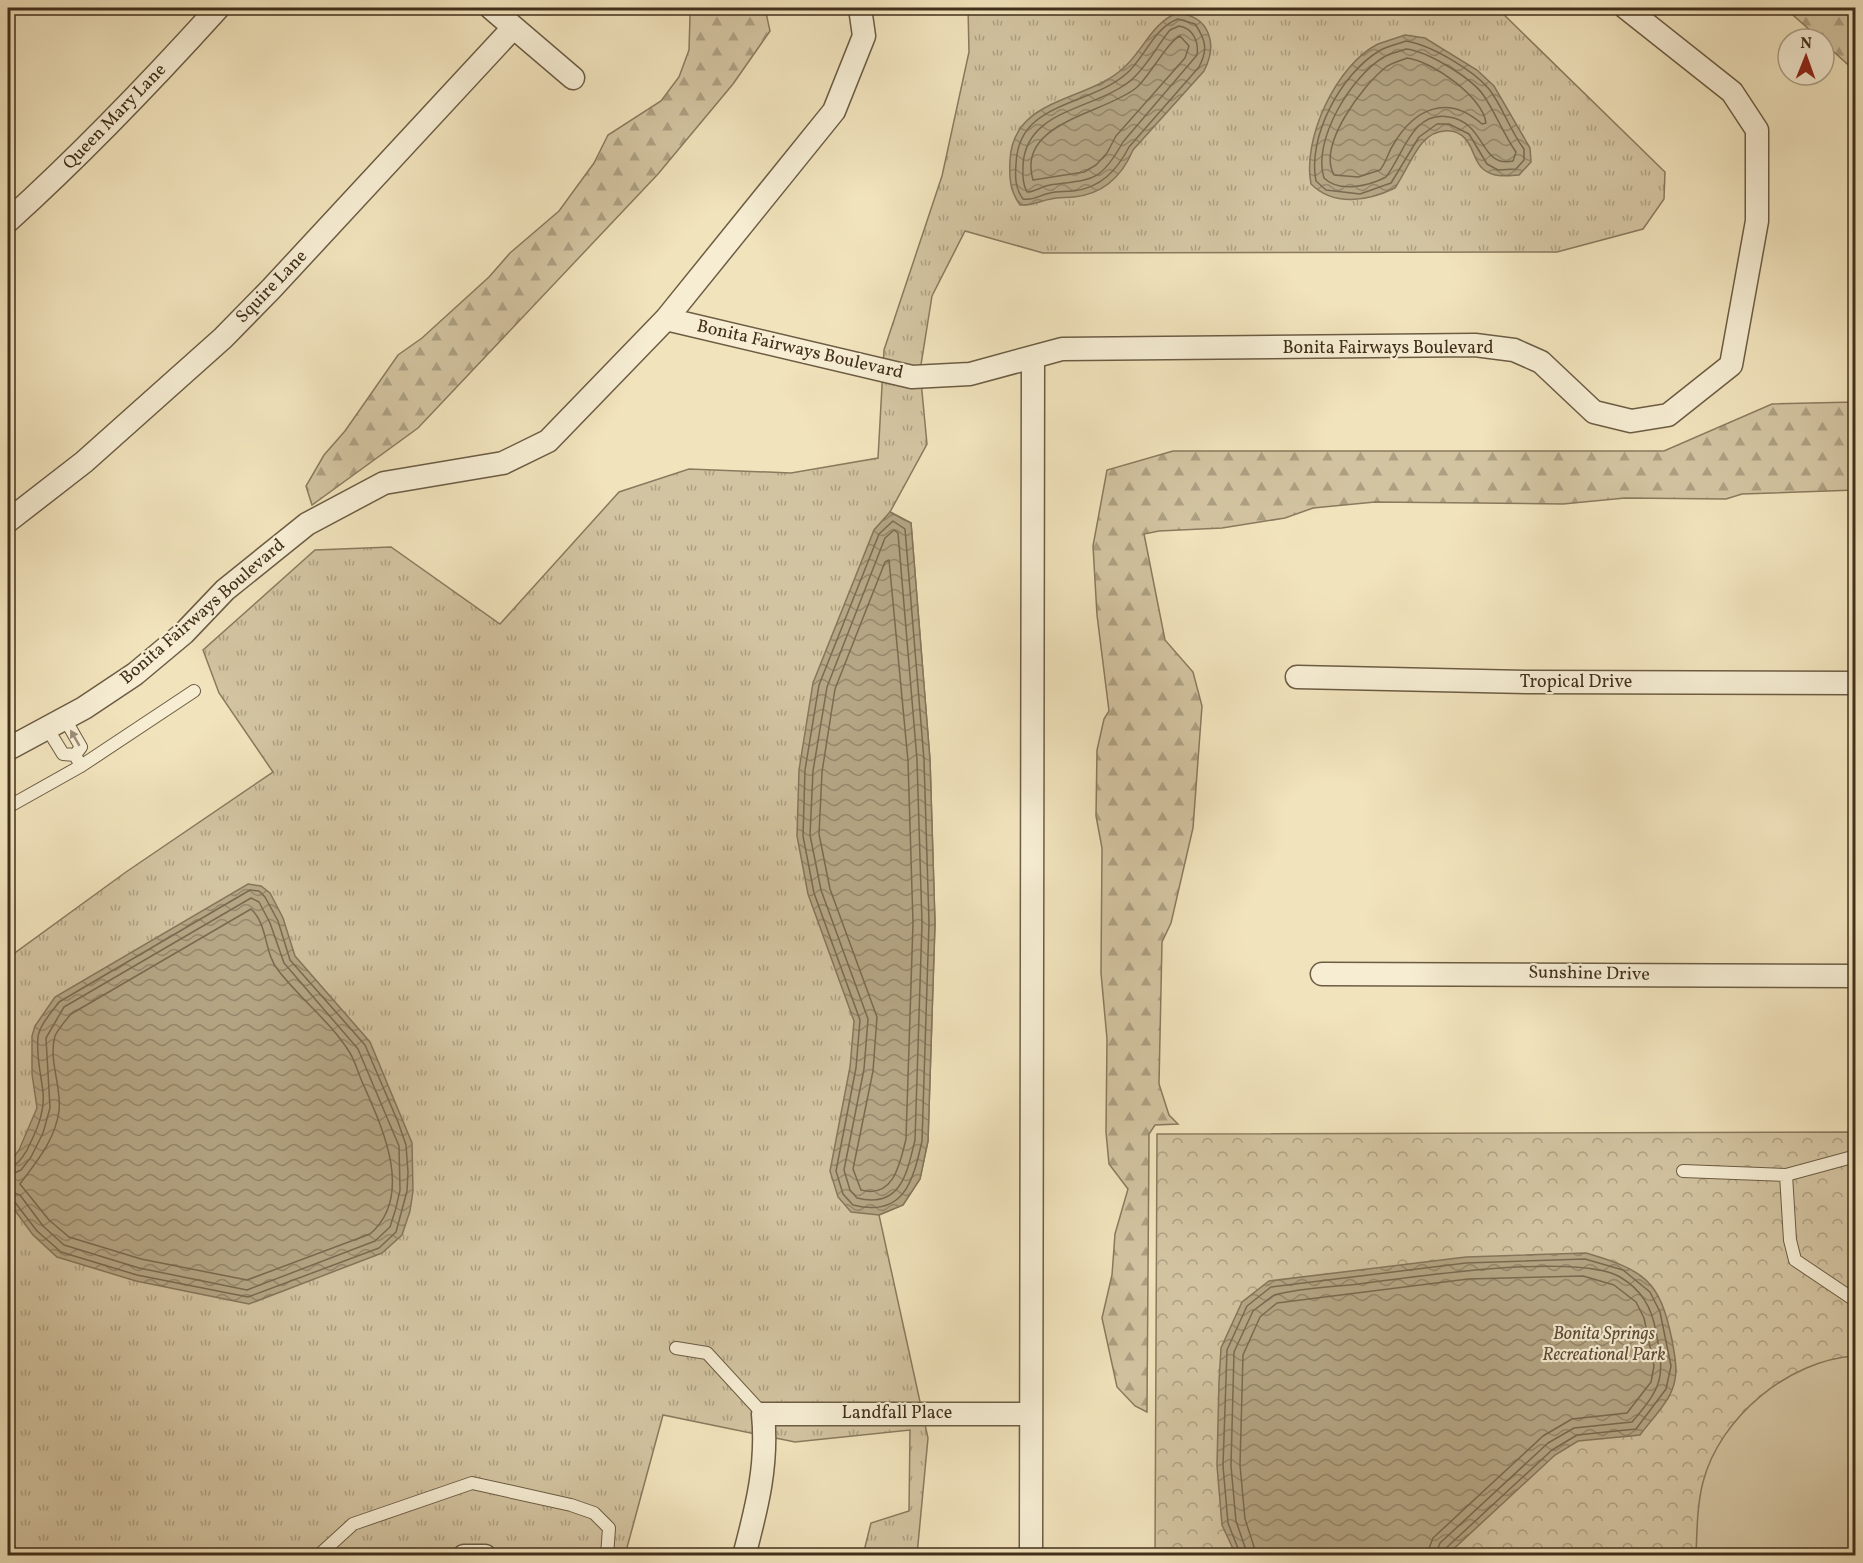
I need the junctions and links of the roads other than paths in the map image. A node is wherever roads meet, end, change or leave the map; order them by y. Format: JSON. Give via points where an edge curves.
{"nodes":[{"id":1,"x":218,"y":8,"type":"edge"},
{"id":2,"x":491,"y":8,"type":"edge"},
{"id":3,"x":860,"y":8,"type":"edge"},
{"id":4,"x":1626,"y":8,"type":"edge"},
{"id":5,"x":513,"y":28,"type":"junction"},
{"id":6,"x":573,"y":78,"type":"dead end"},
{"id":7,"x":8,"y":221,"type":"edge"},
{"id":8,"x":666,"y":319,"type":"junction"},
{"id":9,"x":1033,"y":357,"type":"junction"},
{"id":10,"x":8,"y":521,"type":"edge"},
{"id":11,"x":1297,"y":677,"type":"dead end"},
{"id":12,"x":1856,"y":683,"type":"edge"},
{"id":13,"x":194,"y":691,"type":"dead end"},
{"id":14,"x":56,"y":724,"type":"junction"},
{"id":15,"x":8,"y":749,"type":"edge"},
{"id":16,"x":78,"y":761,"type":"junction"},
{"id":17,"x":8,"y":807,"type":"edge"},
{"id":18,"x":1322,"y":974,"type":"dead end"},
{"id":19,"x":1856,"y":976,"type":"edge"},
{"id":20,"x":1856,"y":1156,"type":"edge"},
{"id":21,"x":1683,"y":1171,"type":"dead end"},
{"id":22,"x":1786,"y":1175,"type":"junction"},
{"id":23,"x":1856,"y":1301,"type":"edge"},
{"id":24,"x":676,"y":1348,"type":"dead end"},
{"id":25,"x":763,"y":1414,"type":"junction"},
{"id":26,"x":1030,"y":1414,"type":"junction"},
{"id":27,"x":318,"y":1556,"type":"edge"},
{"id":28,"x":464,"y":1556,"type":"edge"},
{"id":29,"x":485,"y":1556,"type":"edge"},
{"id":30,"x":607,"y":1556,"type":"edge"},
{"id":31,"x":744,"y":1556,"type":"edge"},
{"id":32,"x":1031,"y":1556,"type":"edge"}],
"edges":[{"from":1,"to":7,"type":"street","name":"Queen Mary Lane","via":[[149,83]]},
{"from":2,"to":5,"type":"street"},
{"from":3,"to":8,"type":"street","name":"Bonita Fairways Boulevard","via":[[864,36],[834,111]]},
{"from":4,"to":9,"type":"street","name":"Bonita Fairways Boulevard","via":[[1732,92],[1757,130],[1756,221],[1731,365],[1668,415],[1631,421],[1594,412],[1541,362],[1514,350],[1475,345],[1062,350]]},
{"from":5,"to":6,"type":"street"},
{"from":5,"to":10,"type":"street","name":"Squire Lane","via":[[223,338],[84,462]]},
{"from":8,"to":9,"type":"street","name":"Bonita Fairways Boulevard","via":[[912,377],[970,374]]},
{"from":8,"to":14,"type":"street","name":"Bonita Fairways Boulevard","via":[[548,441],[503,463],[384,483],[307,524],[225,590],[184,633],[135,674]]},
{"from":9,"to":26,"type":"street"},
{"from":11,"to":12,"type":"street","name":"Tropical Drive"},
{"from":13,"to":16,"type":"lane"},
{"from":14,"to":15,"type":"street","name":"Bonita Fairways Boulevard"},
{"from":14,"to":16,"type":"lane","via":[[63,754]]},
{"from":16,"to":14,"type":"lane","one_way":true,"via":[[81,747]]},
{"from":16,"to":17,"type":"lane"},
{"from":18,"to":19,"type":"street","name":"Sunshine Drive"},
{"from":20,"to":22,"type":"lane"},
{"from":21,"to":22,"type":"lane"},
{"from":22,"to":23,"type":"lane","via":[[1795,1260]]},
{"from":24,"to":25,"type":"lane","via":[[707,1353]]},
{"from":25,"to":26,"type":"street","name":"Landfall Place"},
{"from":25,"to":31,"type":"street","via":[[763,1482]]},
{"from":26,"to":32,"type":"street"},
{"from":27,"to":30,"type":"lane","via":[[352,1524],[472,1483],[594,1513],[609,1528]]},
{"from":28,"to":29,"type":"street"}]}
